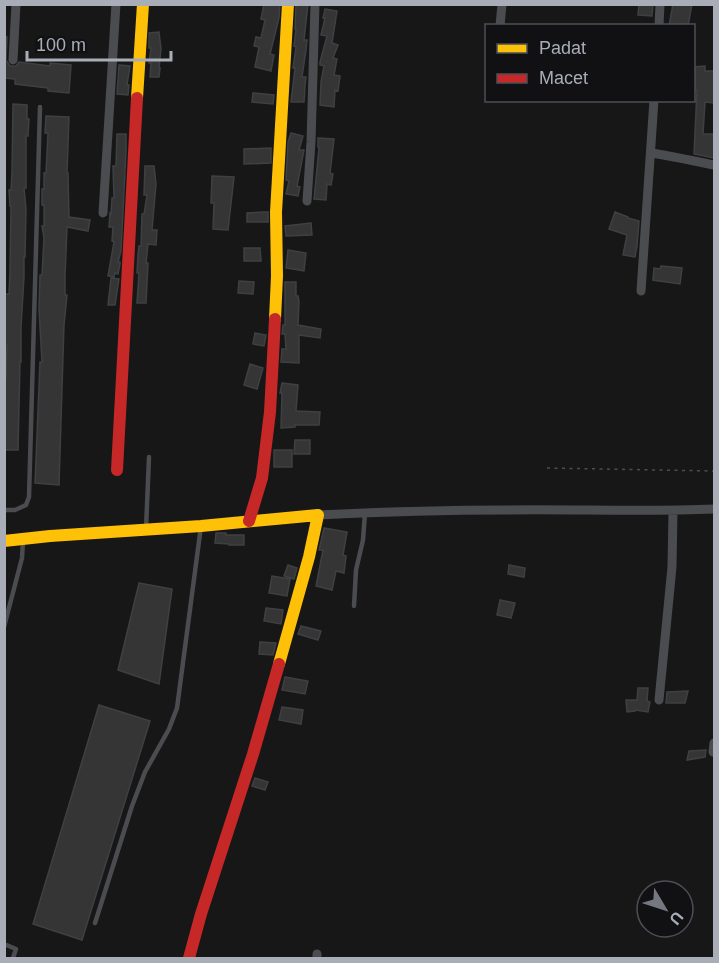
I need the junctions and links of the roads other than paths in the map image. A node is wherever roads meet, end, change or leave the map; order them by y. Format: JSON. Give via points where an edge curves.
{"nodes":[{"id":1,"x":16,"y":4,"type":"edge"},
{"id":2,"x":116,"y":4,"type":"edge"},
{"id":3,"x":143,"y":4,"type":"edge"},
{"id":4,"x":288,"y":4,"type":"edge"},
{"id":5,"x":315,"y":4,"type":"edge"},
{"id":6,"x":502,"y":4,"type":"edge"},
{"id":7,"x":660,"y":4,"type":"edge"},
{"id":8,"x":500,"y":24,"type":"edge"},
{"id":9,"x":659,"y":24,"type":"edge"},
{"id":10,"x":13,"y":60,"type":"dead end"},
{"id":11,"x":654,"y":102,"type":"edge"},
{"id":12,"x":40,"y":107,"type":"dead end"},
{"id":13,"x":651,"y":153,"type":"junction"},
{"id":14,"x":714,"y":165,"type":"edge"},
{"id":15,"x":307,"y":201,"type":"dead end"},
{"id":16,"x":103,"y":213,"type":"dead end"},
{"id":17,"x":641,"y":291,"type":"dead end"},
{"id":18,"x":149,"y":457,"type":"dead end"},
{"id":19,"x":117,"y":470,"type":"dead end"},
{"id":20,"x":714,"y":508,"type":"edge"},
{"id":21,"x":4,"y":510,"type":"edge"},
{"id":22,"x":673,"y":510,"type":"junction"},
{"id":23,"x":365,"y":513,"type":"junction"},
{"id":24,"x":318,"y":515,"type":"junction"},
{"id":25,"x":249,"y":521,"type":"junction"},
{"id":26,"x":201,"y":526,"type":"junction"},
{"id":27,"x":146,"y":529,"type":"junction"},
{"id":28,"x":24,"y":538,"type":"junction"},
{"id":29,"x":4,"y":540,"type":"edge"},
{"id":30,"x":354,"y":606,"type":"dead end"},
{"id":31,"x":4,"y":627,"type":"edge"},
{"id":32,"x":659,"y":700,"type":"dead end"},
{"id":33,"x":95,"y":923,"type":"dead end"},
{"id":34,"x":4,"y":944,"type":"edge"},
{"id":35,"x":13,"y":958,"type":"edge"},
{"id":36,"x":189,"y":958,"type":"edge"}],
"edges":[{"from":1,"to":10,"type":"street"},
{"from":2,"to":16,"type":"street"},
{"from":3,"to":19,"type":"street"},
{"from":4,"to":25,"type":"street","via":[[270,412],[262,478]]},
{"from":5,"to":15,"type":"street"},
{"from":6,"to":8,"type":"street"},
{"from":7,"to":9,"type":"street"},
{"from":11,"to":13,"type":"street"},
{"from":12,"to":21,"type":"lane","via":[[29,497],[26,505]]},
{"from":13,"to":14,"type":"street"},
{"from":13,"to":17,"type":"street"},
{"from":18,"to":27,"type":"lane"},
{"from":20,"to":22,"type":"street"},
{"from":22,"to":23,"type":"street"},
{"from":22,"to":32,"type":"street","via":[[672,567]]},
{"from":23,"to":24,"type":"street"},
{"from":23,"to":30,"type":"lane"},
{"from":24,"to":25,"type":"street"},
{"from":24,"to":36,"type":"street","via":[[253,754]]},
{"from":25,"to":26,"type":"street"},
{"from":26,"to":27,"type":"street"},
{"from":26,"to":33,"type":"lane","via":[[177,708],[132,806]]},
{"from":27,"to":28,"type":"street"},
{"from":28,"to":29,"type":"street"},
{"from":28,"to":31,"type":"lane"},
{"from":34,"to":35,"type":"lane","via":[[16,949]]}]}
